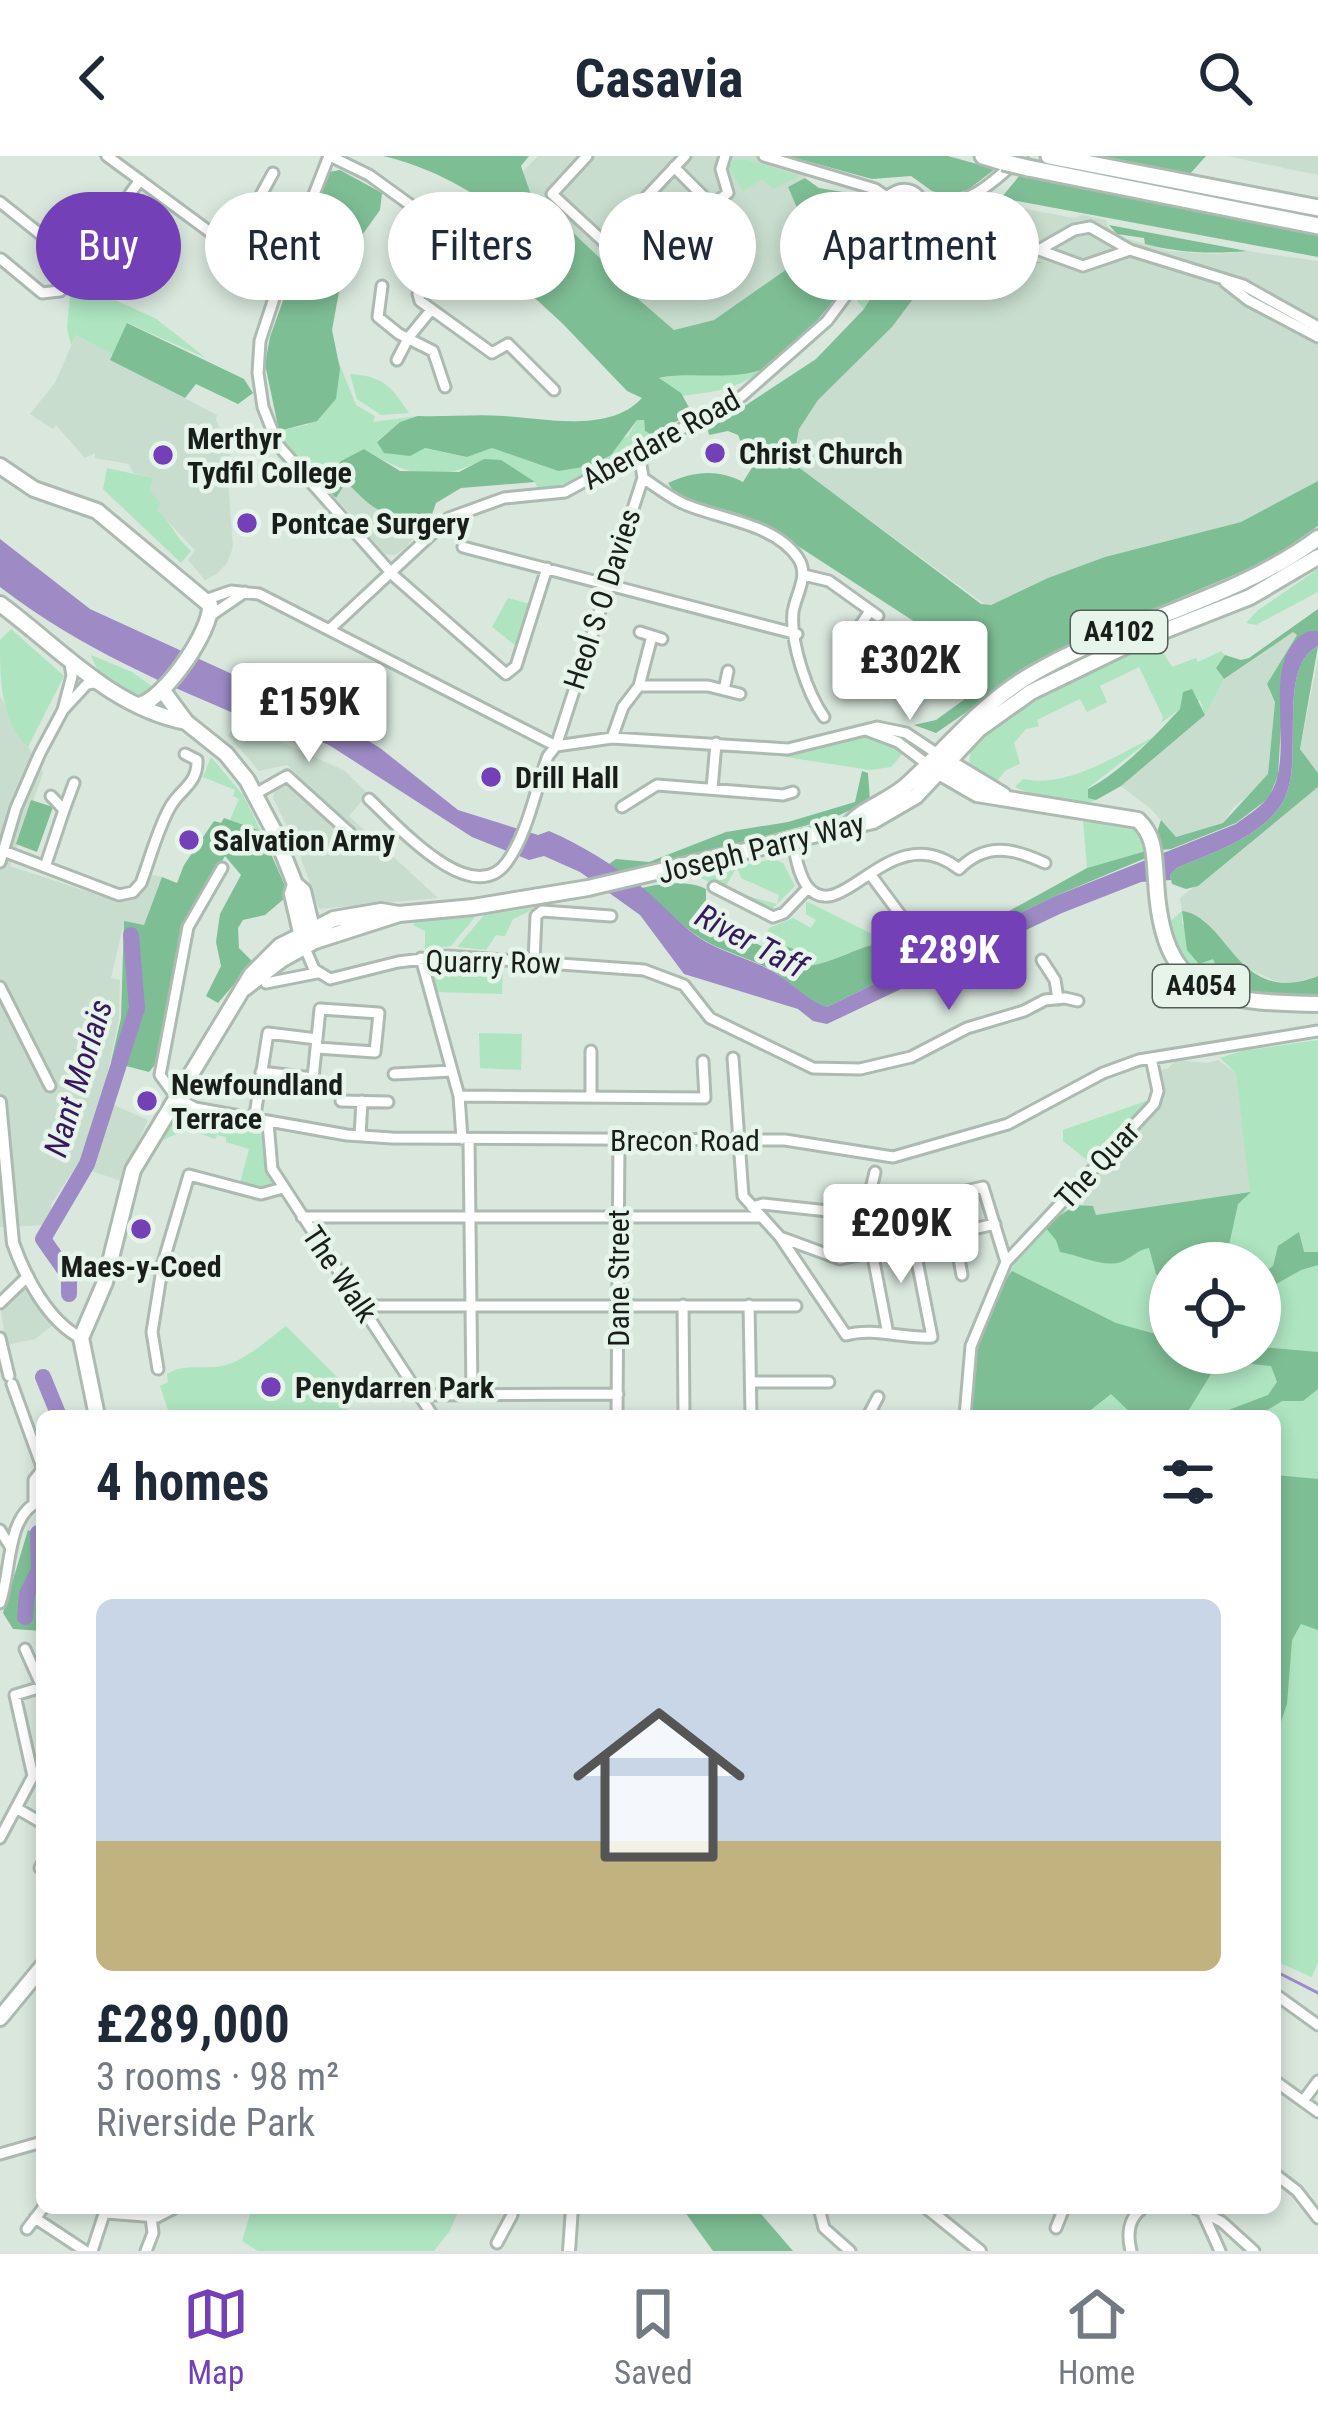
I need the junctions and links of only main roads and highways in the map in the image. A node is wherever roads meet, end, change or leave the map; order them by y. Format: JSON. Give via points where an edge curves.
{"nodes":[{"id":1,"x":983,"y":156,"type":"edge"},
{"id":2,"x":1049,"y":156,"type":"edge"},
{"id":3,"x":1025,"y":162,"type":"edge"},
{"id":4,"x":1318,"y":208,"type":"edge"},
{"id":5,"x":1318,"y":226,"type":"edge"},
{"id":6,"x":0,"y":466,"type":"edge"},
{"id":7,"x":1318,"y":538,"type":"edge"},
{"id":8,"x":1318,"y":557,"type":"edge"},
{"id":9,"x":0,"y":604,"type":"edge"},
{"id":10,"x":165,"y":687,"type":"junction"},
{"id":11,"x":142,"y":704,"type":"junction"},
{"id":12,"x":186,"y":722,"type":"junction"},
{"id":13,"x":937,"y":763,"type":"junction"},
{"id":14,"x":309,"y":942,"type":"junction"},
{"id":15,"x":1318,"y":1004,"type":"edge"},
{"id":16,"x":96,"y":1410,"type":"edge"},
{"id":17,"x":36,"y":1974,"type":"edge"},
{"id":18,"x":0,"y":2018,"type":"edge"}],
"edges":[{"from":1,"to":3,"type":"highway","bridge":true},
{"from":2,"to":4,"type":"highway"},
{"from":3,"to":5,"type":"highway"},
{"from":6,"to":10,"type":"main road","via":[[34,489],[97,511],[205,600],[210,616]]},
{"from":7,"to":13,"type":"main road","number":"A4102","via":[[1265,571],[1033,674],[971,718]]},
{"from":8,"to":13,"type":"main road","number":"A4102","via":[[1250,597],[1031,692]]},
{"from":9,"to":11,"type":"main road","via":[[95,682]]},
{"from":10,"to":11,"type":"main road"},
{"from":10,"to":12,"type":"main road"},
{"from":11,"to":12,"type":"main road"},
{"from":12,"to":14,"type":"main road","via":[[226,754],[256,794],[303,891]]},
{"from":13,"to":14,"type":"main road","name":"Joseph Parry Way","via":[[916,796],[856,827],[588,888],[358,915]]},
{"from":13,"to":15,"type":"main road","number":"A4054","via":[[977,794],[1128,816],[1145,826],[1166,948],[1182,972],[1216,994]]},
{"from":14,"to":16,"type":"main road","via":[[260,964],[133,1170],[105,1282],[81,1338]]},
{"from":17,"to":18,"type":"main road"}]}
